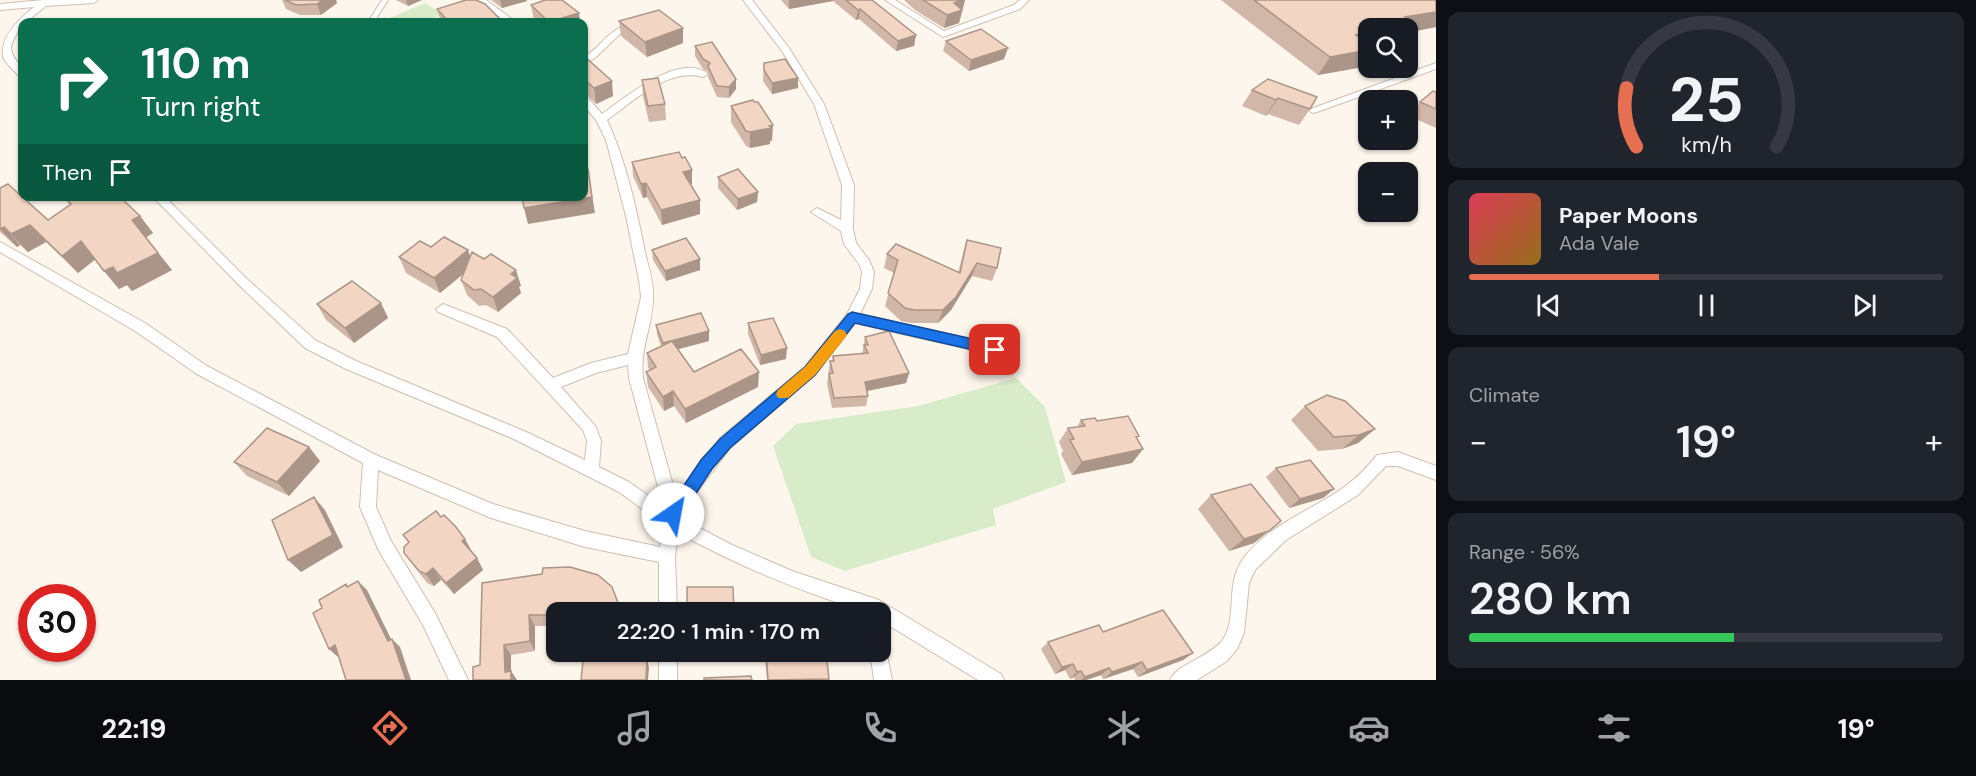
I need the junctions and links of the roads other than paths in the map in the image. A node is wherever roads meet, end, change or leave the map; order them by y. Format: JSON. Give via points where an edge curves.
{"nodes":[{"id":1,"x":93,"y":0,"type":"edge"},
{"id":2,"x":385,"y":0,"type":"edge"},
{"id":3,"x":480,"y":0,"type":"edge"},
{"id":4,"x":747,"y":0,"type":"edge"},
{"id":5,"x":889,"y":0,"type":"edge"},
{"id":6,"x":1025,"y":0,"type":"edge"},
{"id":7,"x":44,"y":2,"type":"edge"},
{"id":8,"x":0,"y":7,"type":"edge"},
{"id":9,"x":26,"y":18,"type":"edge"},
{"id":10,"x":373,"y":18,"type":"edge"},
{"id":11,"x":505,"y":18,"type":"edge"},
{"id":12,"x":18,"y":25,"type":"edge"},
{"id":13,"x":643,"y":25,"type":"edge"},
{"id":14,"x":588,"y":59,"type":"edge"},
{"id":15,"x":1436,"y":66,"type":"edge"},
{"id":16,"x":18,"y":69,"type":"edge"},
{"id":17,"x":703,"y":74,"type":"dead end"},
{"id":18,"x":588,"y":104,"type":"edge"},
{"id":19,"x":1313,"y":110,"type":"edge"},
{"id":20,"x":601,"y":119,"type":"junction"},
{"id":21,"x":162,"y":201,"type":"edge"},
{"id":22,"x":817,"y":212,"type":"dead end"},
{"id":23,"x":847,"y":229,"type":"junction"},
{"id":24,"x":0,"y":246,"type":"edge"},
{"id":25,"x":443,"y":309,"type":"dead end"},
{"id":26,"x":852,"y":318,"type":"junction"},
{"id":27,"x":995,"y":350,"type":"dead end"},
{"id":28,"x":634,"y":358,"type":"junction"},
{"id":29,"x":550,"y":386,"type":"junction"},
{"id":30,"x":370,"y":460,"type":"junction"},
{"id":31,"x":591,"y":471,"type":"junction"},
{"id":32,"x":1436,"y":473,"type":"edge"},
{"id":33,"x":672,"y":517,"type":"junction"},
{"id":34,"x":668,"y":556,"type":"junction"},
{"id":35,"x":668,"y":602,"type":"edge"},
{"id":36,"x":854,"y":602,"type":"edge"},
{"id":37,"x":891,"y":619,"type":"edge"},
{"id":38,"x":668,"y":662,"type":"edge"},
{"id":39,"x":881,"y":662,"type":"edge"},
{"id":40,"x":459,"y":680,"type":"edge"},
{"id":41,"x":668,"y":680,"type":"edge"},
{"id":42,"x":883,"y":680,"type":"edge"},
{"id":43,"x":995,"y":680,"type":"edge"},
{"id":44,"x":1179,"y":680,"type":"edge"}],
"edges":[{"from":1,"to":7,"type":"street"},
{"from":2,"to":10,"type":"lane"},
{"from":3,"to":11,"type":"street"},
{"from":4,"to":23,"type":"street","via":[[786,50],[819,104],[848,185]]},
{"from":5,"to":6,"type":"street","via":[[943,34],[1017,7]]},
{"from":7,"to":8,"type":"street"},
{"from":7,"to":9,"type":"street"},
{"from":12,"to":16,"type":"street","via":[[7,41],[7,56]]},
{"from":13,"to":14,"type":"street","via":[[609,36]]},
{"from":15,"to":19,"type":"street"},
{"from":17,"to":20,"type":"street","via":[[693,69],[674,72]]},
{"from":18,"to":20,"type":"street"},
{"from":20,"to":28,"type":"street","via":[[623,181],[645,280],[647,297]]},
{"from":21,"to":31,"type":"street","via":[[310,344],[519,435]]},
{"from":22,"to":23,"type":"street"},
{"from":23,"to":26,"type":"street","via":[[850,244],[868,272],[866,289]]},
{"from":24,"to":30,"type":"street","via":[[140,327],[202,370]]},
{"from":25,"to":29,"type":"street","via":[[502,333]]},
{"from":26,"to":27,"type":"street"},
{"from":26,"to":33,"type":"street","via":[[810,371],[706,464]]},
{"from":28,"to":29,"type":"street","via":[[580,372]]},
{"from":28,"to":33,"type":"street"},
{"from":29,"to":31,"type":"street","via":[[589,427],[594,441]]},
{"from":30,"to":34,"type":"street","via":[[491,511],[585,539]]},
{"from":30,"to":40,"type":"street","via":[[368,507],[385,546],[429,619]]},
{"from":31,"to":33,"type":"street"},
{"from":32,"to":44,"type":"street","via":[[1398,459],[1382,460],[1369,478],[1350,493],[1265,546],[1240,579],[1231,643],[1218,657]]},
{"from":33,"to":34,"type":"street"},
{"from":33,"to":36,"type":"street","via":[[724,549]]},
{"from":34,"to":35,"type":"street"},
{"from":37,"to":43,"type":"street"},
{"from":38,"to":41,"type":"street"},
{"from":39,"to":42,"type":"street"}]}
